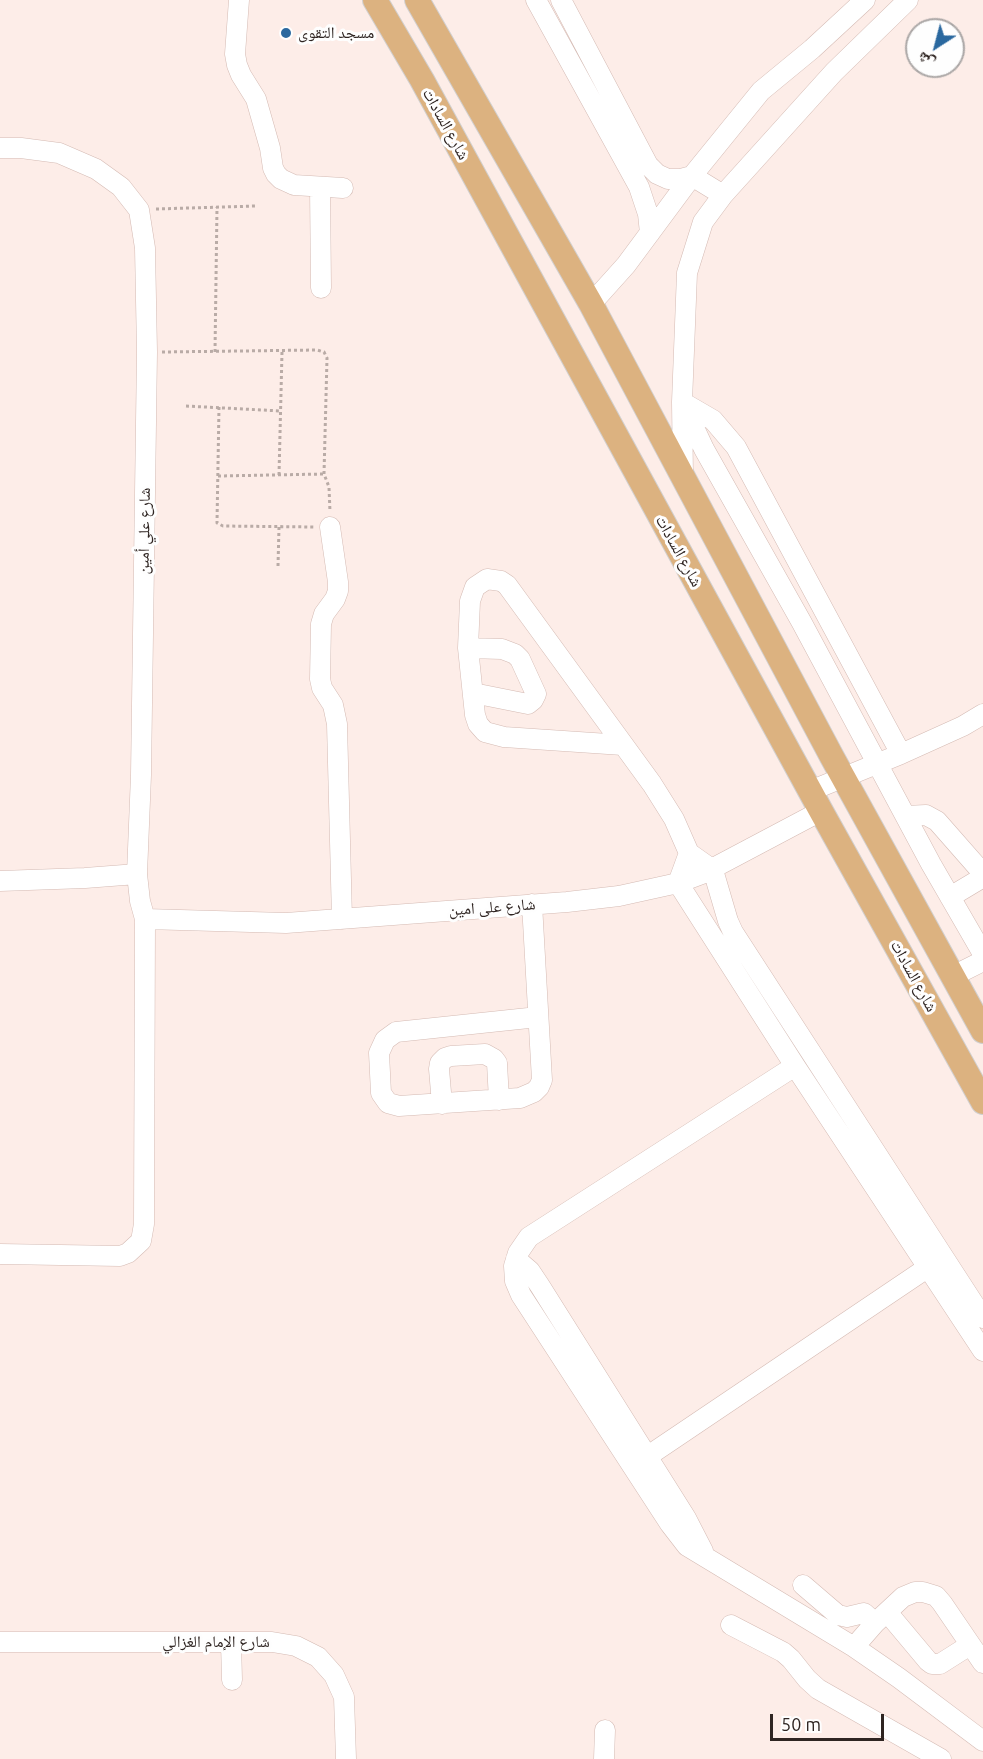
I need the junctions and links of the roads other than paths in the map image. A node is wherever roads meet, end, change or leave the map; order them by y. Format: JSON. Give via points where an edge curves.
{"nodes":[{"id":1,"x":239,"y":0,"type":"edge"},
{"id":2,"x":375,"y":0,"type":"edge"},
{"id":3,"x":417,"y":0,"type":"edge"},
{"id":4,"x":536,"y":0,"type":"edge"},
{"id":5,"x":561,"y":0,"type":"edge"},
{"id":6,"x":865,"y":0,"type":"edge"},
{"id":7,"x":908,"y":0,"type":"edge"},
{"id":8,"x":812,"y":49,"type":"junction"},
{"id":9,"x":834,"y":72,"type":"junction"},
{"id":10,"x":0,"y":148,"type":"edge"},
{"id":11,"x":693,"y":176,"type":"junction"},
{"id":12,"x":320,"y":187,"type":"junction"},
{"id":13,"x":343,"y":188,"type":"dead end"},
{"id":14,"x":723,"y":195,"type":"junction"},
{"id":15,"x":650,"y":233,"type":"junction"},
{"id":16,"x":321,"y":288,"type":"dead end"},
{"id":17,"x":591,"y":304,"type":"junction"},
{"id":18,"x":682,"y":402,"type":"junction"},
{"id":19,"x":683,"y":479,"type":"junction"},
{"id":20,"x":330,"y":527,"type":"road end"},
{"id":21,"x":468,"y":648,"type":"junction"},
{"id":22,"x":473,"y":693,"type":"junction"},
{"id":23,"x":983,"y":714,"type":"edge"},
{"id":24,"x":622,"y":745,"type":"junction"},
{"id":25,"x":901,"y":754,"type":"junction"},
{"id":26,"x":878,"y":764,"type":"junction"},
{"id":27,"x":843,"y":777,"type":"junction"},
{"id":28,"x":816,"y":801,"type":"junction"},
{"id":29,"x":906,"y":816,"type":"junction"},
{"id":30,"x":872,"y":830,"type":"junction"},
{"id":31,"x":841,"y":846,"type":"junction"},
{"id":32,"x":689,"y":853,"type":"junction"},
{"id":33,"x":713,"y":870,"type":"junction"},
{"id":34,"x":137,"y":874,"type":"junction"},
{"id":35,"x":0,"y":881,"type":"edge"},
{"id":36,"x":678,"y":883,"type":"junction"},
{"id":37,"x":950,"y":897,"type":"junction"},
{"id":38,"x":532,"y":904,"type":"junction"},
{"id":39,"x":145,"y":919,"type":"junction"},
{"id":40,"x":342,"y":919,"type":"junction"},
{"id":41,"x":983,"y":954,"type":"edge"},
{"id":42,"x":983,"y":961,"type":"edge"},
{"id":43,"x":953,"y":976,"type":"junction"},
{"id":44,"x":538,"y":1017,"type":"junction"},
{"id":45,"x":983,"y":1031,"type":"edge"},
{"id":46,"x":795,"y":1066,"type":"junction"},
{"id":47,"x":499,"y":1100,"type":"junction"},
{"id":48,"x":983,"y":1102,"type":"edge"},
{"id":49,"x":442,"y":1104,"type":"junction"},
{"id":50,"x":857,"y":1142,"type":"junction"},
{"id":51,"x":0,"y":1254,"type":"edge"},
{"id":52,"x":516,"y":1259,"type":"junction"},
{"id":53,"x":927,"y":1268,"type":"junction"},
{"id":54,"x":983,"y":1318,"type":"edge"},
{"id":55,"x":983,"y":1351,"type":"edge"},
{"id":56,"x":648,"y":1456,"type":"junction"},
{"id":57,"x":706,"y":1556,"type":"junction"},
{"id":58,"x":803,"y":1584,"type":"dead end"},
{"id":59,"x":881,"y":1617,"type":"junction"},
{"id":60,"x":731,"y":1626,"type":"dead end"},
{"id":61,"x":0,"y":1642,"type":"edge"},
{"id":62,"x":231,"y":1642,"type":"junction"},
{"id":63,"x":970,"y":1645,"type":"junction"},
{"id":64,"x":855,"y":1647,"type":"junction"},
{"id":65,"x":983,"y":1663,"type":"edge"},
{"id":66,"x":232,"y":1680,"type":"dead end"},
{"id":67,"x":605,"y":1730,"type":"dead end"},
{"id":68,"x":983,"y":1741,"type":"edge"},
{"id":69,"x":346,"y":1759,"type":"edge"},
{"id":70,"x":604,"y":1759,"type":"edge"},
{"id":71,"x":941,"y":1759,"type":"edge"}],
"edges":[{"from":1,"to":12,"type":"street","via":[[237,65],[256,99],[273,168],[287,183]]},
{"from":2,"to":28,"type":"main road","name":"شارع السادات"},
{"from":3,"to":17,"type":"main road","name":"شارع السادات"},
{"from":4,"to":15,"type":"street","via":[[639,187]]},
{"from":5,"to":11,"type":"street","via":[[648,165],[668,179]]},
{"from":6,"to":8,"type":"street"},
{"from":7,"to":9,"type":"street"},
{"from":8,"to":9,"type":"street"},
{"from":8,"to":11,"type":"street","via":[[761,91]]},
{"from":9,"to":14,"type":"street"},
{"from":10,"to":34,"type":"street","name":"شارع علي أمين","via":[[59,153],[96,169],[121,187],[139,210],[145,248],[147,352]]},
{"from":11,"to":14,"type":"street"},
{"from":11,"to":15,"type":"street"},
{"from":12,"to":13,"type":"street"},
{"from":12,"to":16,"type":"street"},
{"from":14,"to":18,"type":"street","via":[[703,222],[687,273]]},
{"from":15,"to":17,"type":"street"},
{"from":17,"to":19,"type":"main road","name":"شارع السادات"},
{"from":18,"to":19,"type":"street"},
{"from":18,"to":25,"type":"street","via":[[713,420],[736,447]]},
{"from":18,"to":26,"type":"street","via":[[704,449]]},
{"from":19,"to":27,"type":"main road","name":"شارع السادات"},
{"from":20,"to":40,"type":"street","via":[[338,582],[335,599],[321,624],[320,679],[337,724]]},
{"from":21,"to":22,"type":"street"},
{"from":21,"to":22,"type":"street","via":[[502,649],[515,654],[536,694],[528,704]]},
{"from":21,"to":24,"type":"street","via":[[471,593],[487,579],[501,581]]},
{"from":22,"to":24,"type":"street","via":[[478,724],[484,732],[495,736]]},
{"from":23,"to":25,"type":"street","name":"شارع على امين"},
{"from":24,"to":32,"type":"street","via":[[663,801]]},
{"from":25,"to":26,"type":"street","name":"شارع على امين"},
{"from":26,"to":27,"type":"street","name":"شارع على امين"},
{"from":26,"to":29,"type":"street"},
{"from":27,"to":28,"type":"street","name":"شارع على امين"},
{"from":27,"to":30,"type":"main road","name":"شارع السادات"},
{"from":28,"to":31,"type":"main road","name":"شارع السادات"},
{"from":28,"to":33,"type":"street","name":"شارع على امين"},
{"from":29,"to":37,"type":"street"},
{"from":29,"to":37,"type":"street","via":[[932,817],[981,870],[980,879]]},
{"from":30,"to":31,"type":"main road"},
{"from":30,"to":43,"type":"main road","name":"شارع السادات"},
{"from":31,"to":48,"type":"main road","name":"شارع السادات"},
{"from":32,"to":33,"type":"street"},
{"from":32,"to":36,"type":"street"},
{"from":33,"to":36,"type":"street","name":"شارع على امين"},
{"from":33,"to":50,"type":"street","via":[[733,932]]},
{"from":34,"to":35,"type":"street"},
{"from":34,"to":39,"type":"street","name":"شارع علي أمين"},
{"from":36,"to":38,"type":"street","name":"شارع على امين","via":[[619,896]]},
{"from":36,"to":46,"type":"street"},
{"from":37,"to":41,"type":"street"},
{"from":38,"to":40,"type":"street","name":"شارع على امين"},
{"from":38,"to":44,"type":"street"},
{"from":39,"to":40,"type":"street","name":"شارع على امين","via":[[276,923]]},
{"from":39,"to":51,"type":"street","name":"شارع علي أمين","via":[[141,1241],[120,1256]]},
{"from":42,"to":43,"type":"street"},
{"from":43,"to":45,"type":"main road","name":"شارع السادات"},
{"from":44,"to":47,"type":"street","via":[[542,1080],[539,1087],[527,1096]]},
{"from":44,"to":49,"type":"street","via":[[396,1032],[384,1040],[379,1053],[384,1098],[399,1106]]},
{"from":46,"to":50,"type":"street"},
{"from":46,"to":52,"type":"street","via":[[535,1232]]},
{"from":47,"to":49,"type":"street"},
{"from":47,"to":49,"type":"street","via":[[494,1059],[485,1054],[451,1056],[440,1063]]},
{"from":50,"to":53,"type":"street"},
{"from":50,"to":54,"type":"street"},
{"from":52,"to":56,"type":"street","via":[[536,1279]]},
{"from":52,"to":57,"type":"street","via":[[515,1281],[521,1295],[670,1524],[687,1546]]},
{"from":53,"to":55,"type":"street"},
{"from":53,"to":56,"type":"street"},
{"from":56,"to":57,"type":"street"},
{"from":57,"to":64,"type":"street"},
{"from":58,"to":59,"type":"street","via":[[838,1615],[847,1617],[864,1612]]},
{"from":59,"to":63,"type":"street","via":[[932,1664],[940,1664]]},
{"from":59,"to":63,"type":"street","via":[[910,1593],[932,1594]]},
{"from":59,"to":64,"type":"street"},
{"from":60,"to":71,"type":"street","via":[[783,1652],[818,1689]]},
{"from":61,"to":62,"type":"street","name":"شارع الإمام الغزالي"},
{"from":62,"to":66,"type":"street"},
{"from":62,"to":69,"type":"street","name":"شارع الإمام الغزالي","via":[[296,1646],[318,1657],[334,1675],[344,1697]]},
{"from":63,"to":65,"type":"street"},
{"from":64,"to":68,"type":"street"},
{"from":67,"to":70,"type":"street"}]}
